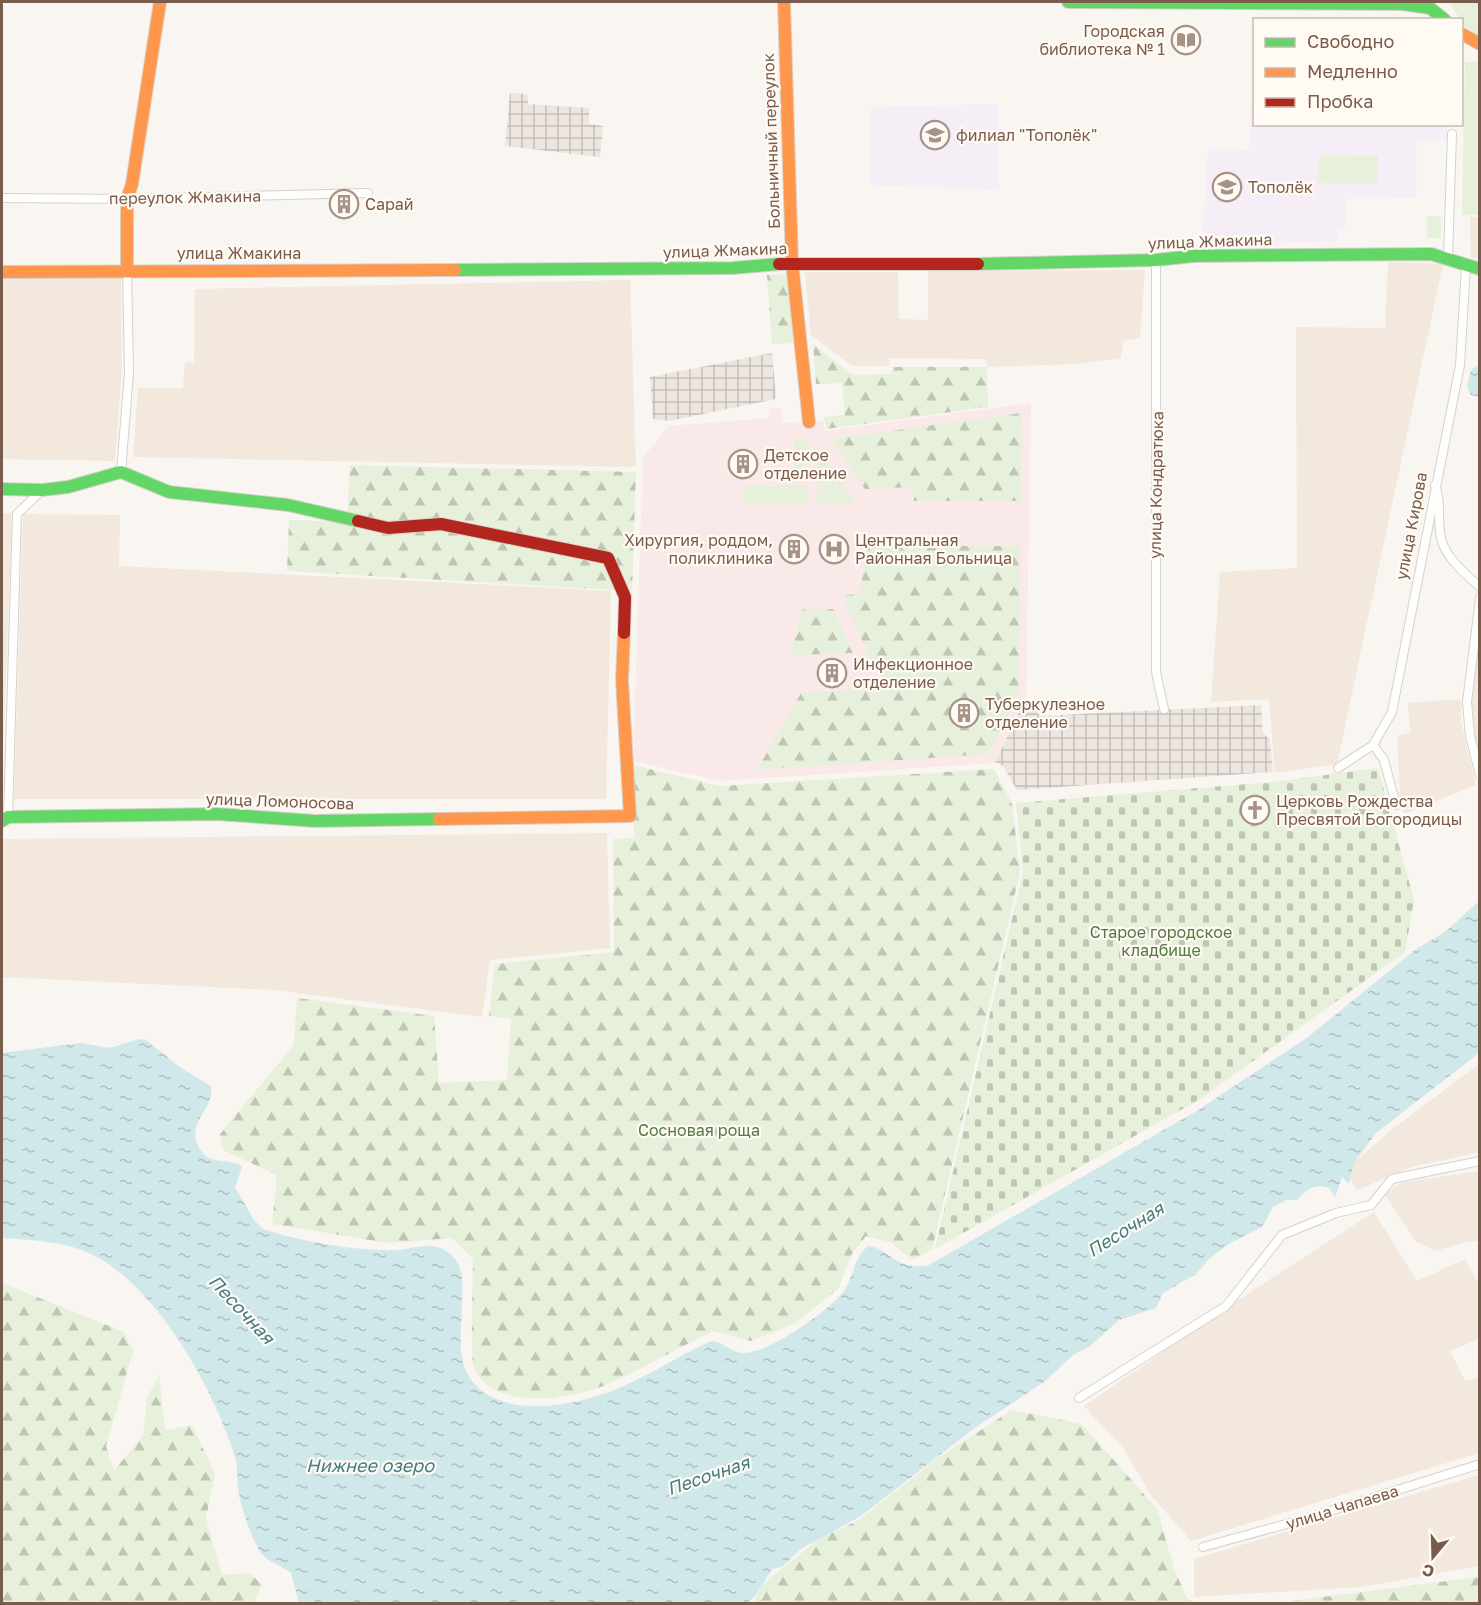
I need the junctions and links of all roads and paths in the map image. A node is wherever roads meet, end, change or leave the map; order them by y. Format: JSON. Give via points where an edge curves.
{"nodes":[{"id":1,"x":160,"y":2,"type":"edge"},
{"id":2,"x":784,"y":2,"type":"edge"},
{"id":3,"x":1068,"y":2,"type":"edge"},
{"id":4,"x":1443,"y":2,"type":"edge"},
{"id":5,"x":1445,"y":18,"type":"edge"},
{"id":6,"x":1447,"y":18,"type":"edge"},
{"id":7,"x":1463,"y":35,"type":"edge"},
{"id":8,"x":1479,"y":44,"type":"edge"},
{"id":9,"x":1452,"y":134,"type":"dead end"},
{"id":10,"x":368,"y":193,"type":"dead end"},
{"id":11,"x":2,"y":198,"type":"edge"},
{"id":12,"x":127,"y":199,"type":"junction"},
{"id":13,"x":1448,"y":258,"type":"junction"},
{"id":14,"x":1156,"y":260,"type":"junction"},
{"id":15,"x":792,"y":263,"type":"junction"},
{"id":16,"x":1466,"y":266,"type":"junction"},
{"id":17,"x":127,"y":269,"type":"junction"},
{"id":18,"x":1479,"y":269,"type":"edge"},
{"id":19,"x":2,"y":272,"type":"edge"},
{"id":20,"x":809,"y":422,"type":"dead end"},
{"id":21,"x":121,"y":472,"type":"junction"},
{"id":22,"x":1435,"y":485,"type":"junction"},
{"id":23,"x":2,"y":489,"type":"edge"},
{"id":24,"x":42,"y":490,"type":"junction"},
{"id":25,"x":1479,"y":587,"type":"edge"},
{"id":26,"x":1479,"y":598,"type":"edge"},
{"id":27,"x":1164,"y":709,"type":"dead end"},
{"id":28,"x":1373,"y":746,"type":"junction"},
{"id":29,"x":1338,"y":768,"type":"dead end"},
{"id":30,"x":1479,"y":775,"type":"edge"},
{"id":31,"x":1396,"y":806,"type":"dead end"},
{"id":32,"x":5,"y":819,"type":"edge"},
{"id":33,"x":1479,"y":1161,"type":"edge"},
{"id":34,"x":1079,"y":1398,"type":"dead end"},
{"id":35,"x":1479,"y":1464,"type":"edge"},
{"id":36,"x":1203,"y":1547,"type":"dead end"}],
"edges":[{"from":1,"to":12,"type":"street"},
{"from":2,"to":15,"type":"street","name":"Больничный переулок"},
{"from":3,"to":5,"type":"street","via":[[1402,4],[1430,8]]},
{"from":4,"to":6,"type":"street"},
{"from":7,"to":8,"type":"street"},
{"from":9,"to":13,"type":"street"},
{"from":10,"to":12,"type":"street","name":"переулок Жмакина"},
{"from":11,"to":12,"type":"street","name":"переулок Жмакина"},
{"from":12,"to":17,"type":"street"},
{"from":13,"to":14,"type":"street","name":"улица Жмакина","via":[[1431,254],[1300,254],[1194,255]]},
{"from":13,"to":16,"type":"street"},
{"from":14,"to":15,"type":"street","name":"улица Жмакина"},
{"from":14,"to":27,"type":"street","name":"улица Кондратюка","via":[[1156,672]]},
{"from":15,"to":17,"type":"street","name":"улица Жмакина","via":[[733,268]]},
{"from":15,"to":20,"type":"street","name":"Больничный переулок"},
{"from":16,"to":18,"type":"street"},
{"from":16,"to":22,"type":"street","name":"улица Кирова","via":[[1460,365]]},
{"from":17,"to":19,"type":"street","name":"улица Жмакина"},
{"from":17,"to":21,"type":"street","via":[[129,372]]},
{"from":21,"to":24,"type":"street"},
{"from":21,"to":32,"type":"street","name":"улица Ломоносова","via":[[169,492],[288,505],[388,528],[441,524],[608,558],[626,597],[622,680],[630,816],[315,821],[217,814]]},
{"from":22,"to":25,"type":"street","via":[[1444,547]]},
{"from":22,"to":28,"type":"street","name":"улица Кирова","via":[[1392,712]]},
{"from":23,"to":24,"type":"street"},
{"from":24,"to":32,"type":"street","via":[[17,514]]},
{"from":26,"to":30,"type":"street","via":[[1467,702]]},
{"from":28,"to":29,"type":"street","name":"улица Кирова"},
{"from":28,"to":31,"type":"street","via":[[1384,760]]},
{"from":33,"to":34,"type":"street","via":[[1392,1179],[1371,1205],[1336,1213],[1282,1235],[1226,1306]]},
{"from":35,"to":36,"type":"street","name":"улица Чапаева"}]}
